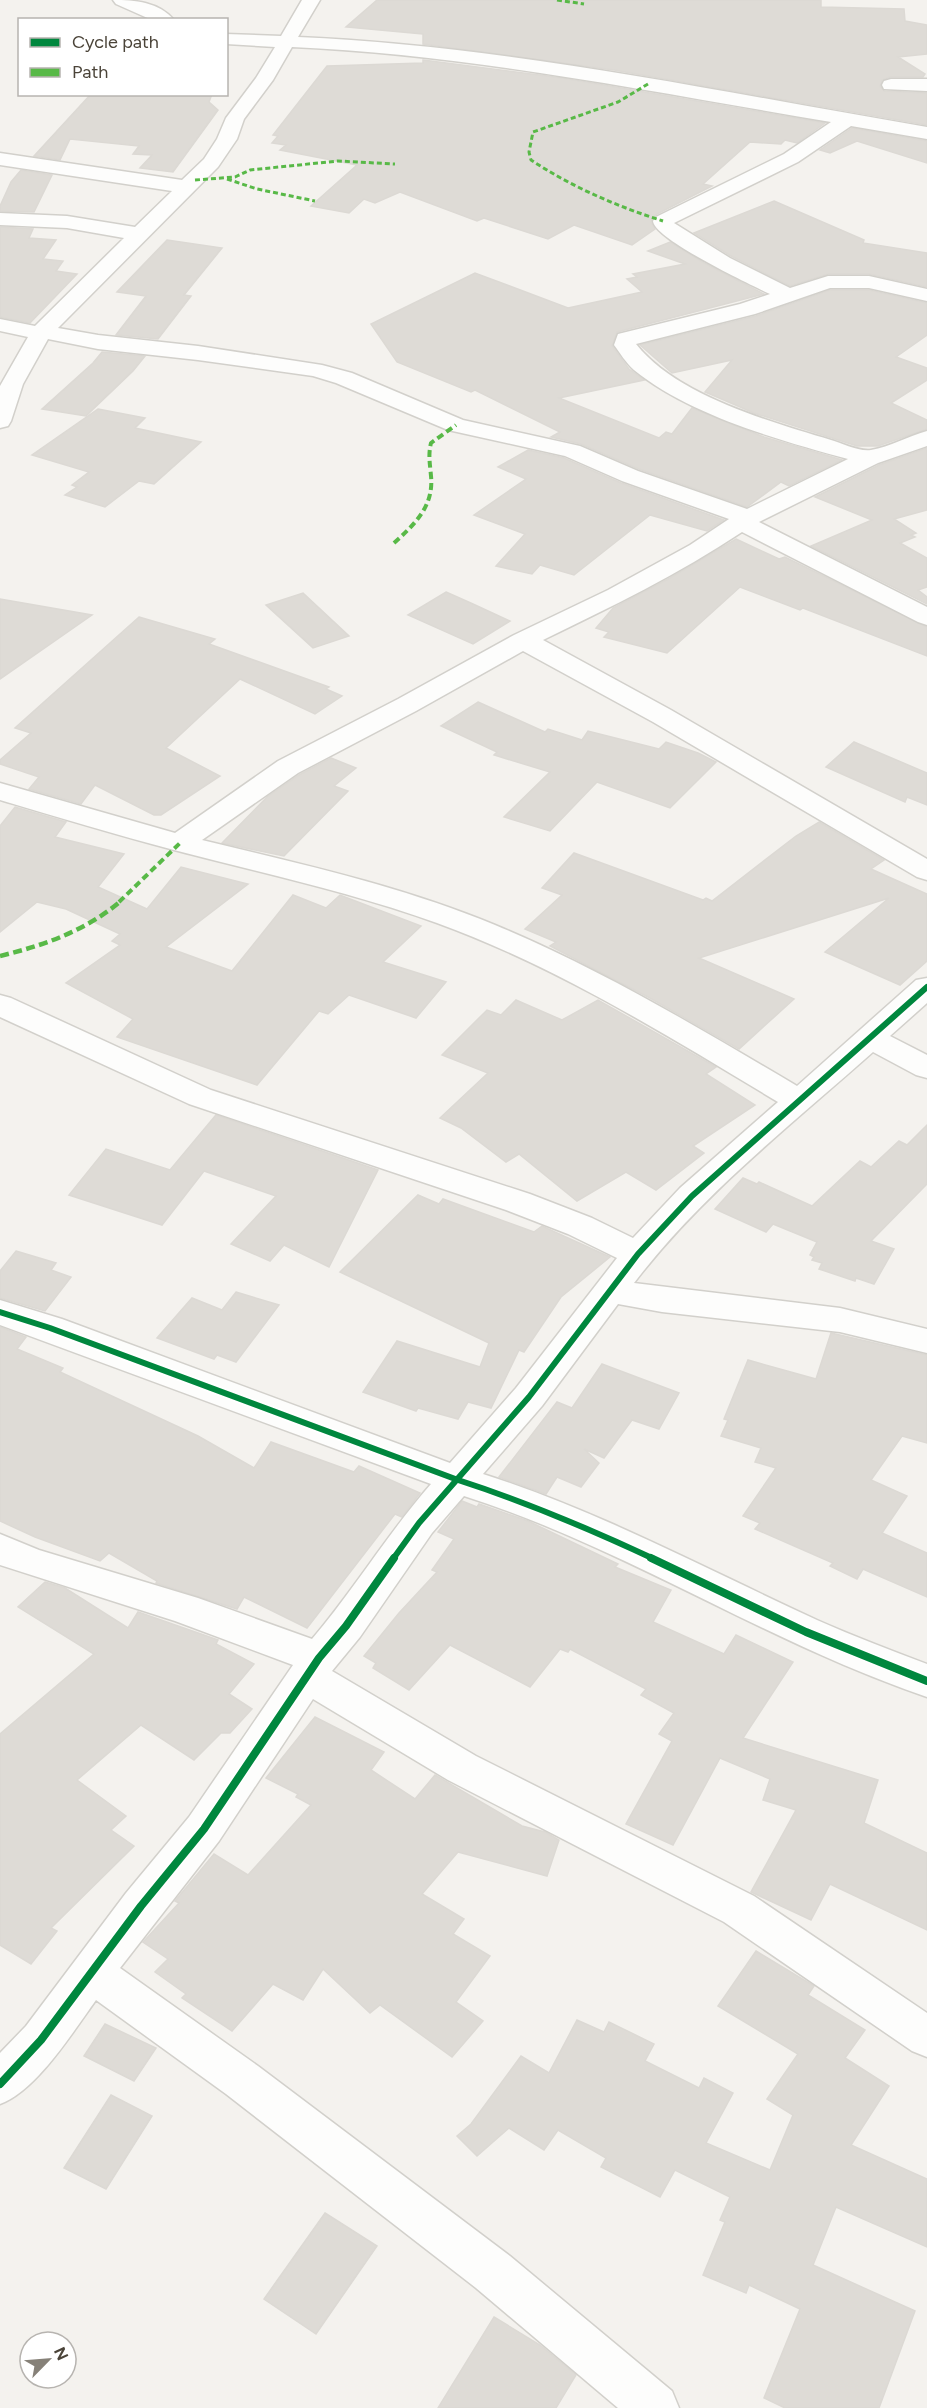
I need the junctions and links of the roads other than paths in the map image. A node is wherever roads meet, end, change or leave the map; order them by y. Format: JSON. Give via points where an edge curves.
{"nodes":[{"id":1,"x":122,"y":0,"type":"edge"},
{"id":2,"x":311,"y":0,"type":"edge"},
{"id":3,"x":163,"y":18,"type":"edge"},
{"id":4,"x":228,"y":39,"type":"edge"},
{"id":5,"x":286,"y":40,"type":"junction"},
{"id":6,"x":891,"y":85,"type":"dead end"},
{"id":7,"x":927,"y":85,"type":"edge"},
{"id":8,"x":848,"y":119,"type":"junction"},
{"id":9,"x":927,"y":133,"type":"edge"},
{"id":10,"x":0,"y":159,"type":"edge"},
{"id":11,"x":187,"y":187,"type":"junction"},
{"id":12,"x":0,"y":219,"type":"edge"},
{"id":13,"x":138,"y":234,"type":"junction"},
{"id":14,"x":787,"y":294,"type":"junction"},
{"id":15,"x":927,"y":295,"type":"edge"},
{"id":16,"x":0,"y":326,"type":"edge"},
{"id":17,"x":41,"y":332,"type":"junction"},
{"id":18,"x":0,"y":421,"type":"edge"},
{"id":19,"x":927,"y":438,"type":"edge"},
{"id":20,"x":870,"y":458,"type":"junction"},
{"id":21,"x":745,"y":520,"type":"junction"},
{"id":22,"x":927,"y":617,"type":"edge"},
{"id":23,"x":522,"y":640,"type":"junction"},
{"id":24,"x":0,"y":791,"type":"edge"},
{"id":25,"x":180,"y":843,"type":"junction"},
{"id":26,"x":927,"y":871,"type":"edge"},
{"id":27,"x":927,"y":987,"type":"edge"},
{"id":28,"x":0,"y":1005,"type":"edge"},
{"id":29,"x":870,"y":1038,"type":"junction"},
{"id":30,"x":927,"y":1068,"type":"edge"},
{"id":31,"x":799,"y":1101,"type":"junction"},
{"id":32,"x":638,"y":1254,"type":"junction"},
{"id":33,"x":612,"y":1291,"type":"junction"},
{"id":34,"x":0,"y":1312,"type":"edge"},
{"id":35,"x":927,"y":1341,"type":"edge"},
{"id":36,"x":458,"y":1480,"type":"junction"},
{"id":37,"x":0,"y":1549,"type":"edge"},
{"id":38,"x":314,"y":1667,"type":"junction"},
{"id":39,"x":927,"y":1681,"type":"edge"},
{"id":40,"x":91,"y":1972,"type":"junction"},
{"id":41,"x":927,"y":2037,"type":"edge"},
{"id":42,"x":0,"y":2084,"type":"edge"},
{"id":43,"x":656,"y":2408,"type":"edge"}],
"edges":[{"from":1,"to":3,"type":"street"},
{"from":2,"to":5,"type":"street"},
{"from":4,"to":5,"type":"street"},
{"from":5,"to":8,"type":"street","via":[[360,45],[552,69]]},
{"from":5,"to":11,"type":"street","via":[[211,163]]},
{"from":6,"to":7,"type":"street"},
{"from":8,"to":9,"type":"street"},
{"from":8,"to":14,"type":"street","via":[[791,158],[663,221],[663,225],[699,249]]},
{"from":10,"to":11,"type":"street"},
{"from":11,"to":13,"type":"street"},
{"from":12,"to":13,"type":"street","via":[[67,222]]},
{"from":13,"to":17,"type":"street"},
{"from":14,"to":15,"type":"street","via":[[845,280]]},
{"from":14,"to":20,"type":"street","via":[[703,321],[634,335],[626,339],[625,345],[637,363],[700,400],[823,446]]},
{"from":16,"to":17,"type":"street"},
{"from":17,"to":18,"type":"street","via":[[12,384]]},
{"from":17,"to":21,"type":"street","via":[[314,370],[344,378],[456,425],[572,451]]},
{"from":19,"to":20,"type":"street"},
{"from":20,"to":21,"type":"street"},
{"from":21,"to":22,"type":"street"},
{"from":21,"to":23,"type":"street","via":[[617,595]]},
{"from":23,"to":25,"type":"street","via":[[288,767]]},
{"from":23,"to":26,"type":"street","via":[[662,716]]},
{"from":24,"to":25,"type":"street"},
{"from":25,"to":31,"type":"street","via":[[312,876],[484,930],[663,1020]]},
{"from":27,"to":29,"type":"street"},
{"from":28,"to":32,"type":"street","via":[[200,1097],[518,1202]]},
{"from":29,"to":30,"type":"street"},
{"from":29,"to":31,"type":"street"},
{"from":31,"to":32,"type":"street","via":[[692,1196]]},
{"from":32,"to":33,"type":"street"},
{"from":33,"to":35,"type":"street","via":[[840,1320]]},
{"from":33,"to":36,"type":"street"},
{"from":34,"to":36,"type":"street"},
{"from":36,"to":38,"type":"street","via":[[419,1523]]},
{"from":36,"to":39,"type":"street","via":[[578,1523],[806,1632]]},
{"from":37,"to":38,"type":"street","via":[[184,1609]]},
{"from":38,"to":40,"type":"street","via":[[210,1821]]},
{"from":38,"to":41,"type":"street","via":[[462,1768],[739,1909]]},
{"from":40,"to":42,"type":"street","via":[[41,2040]]},
{"from":40,"to":43,"type":"street","via":[[242,2080],[483,2265]]}]}
